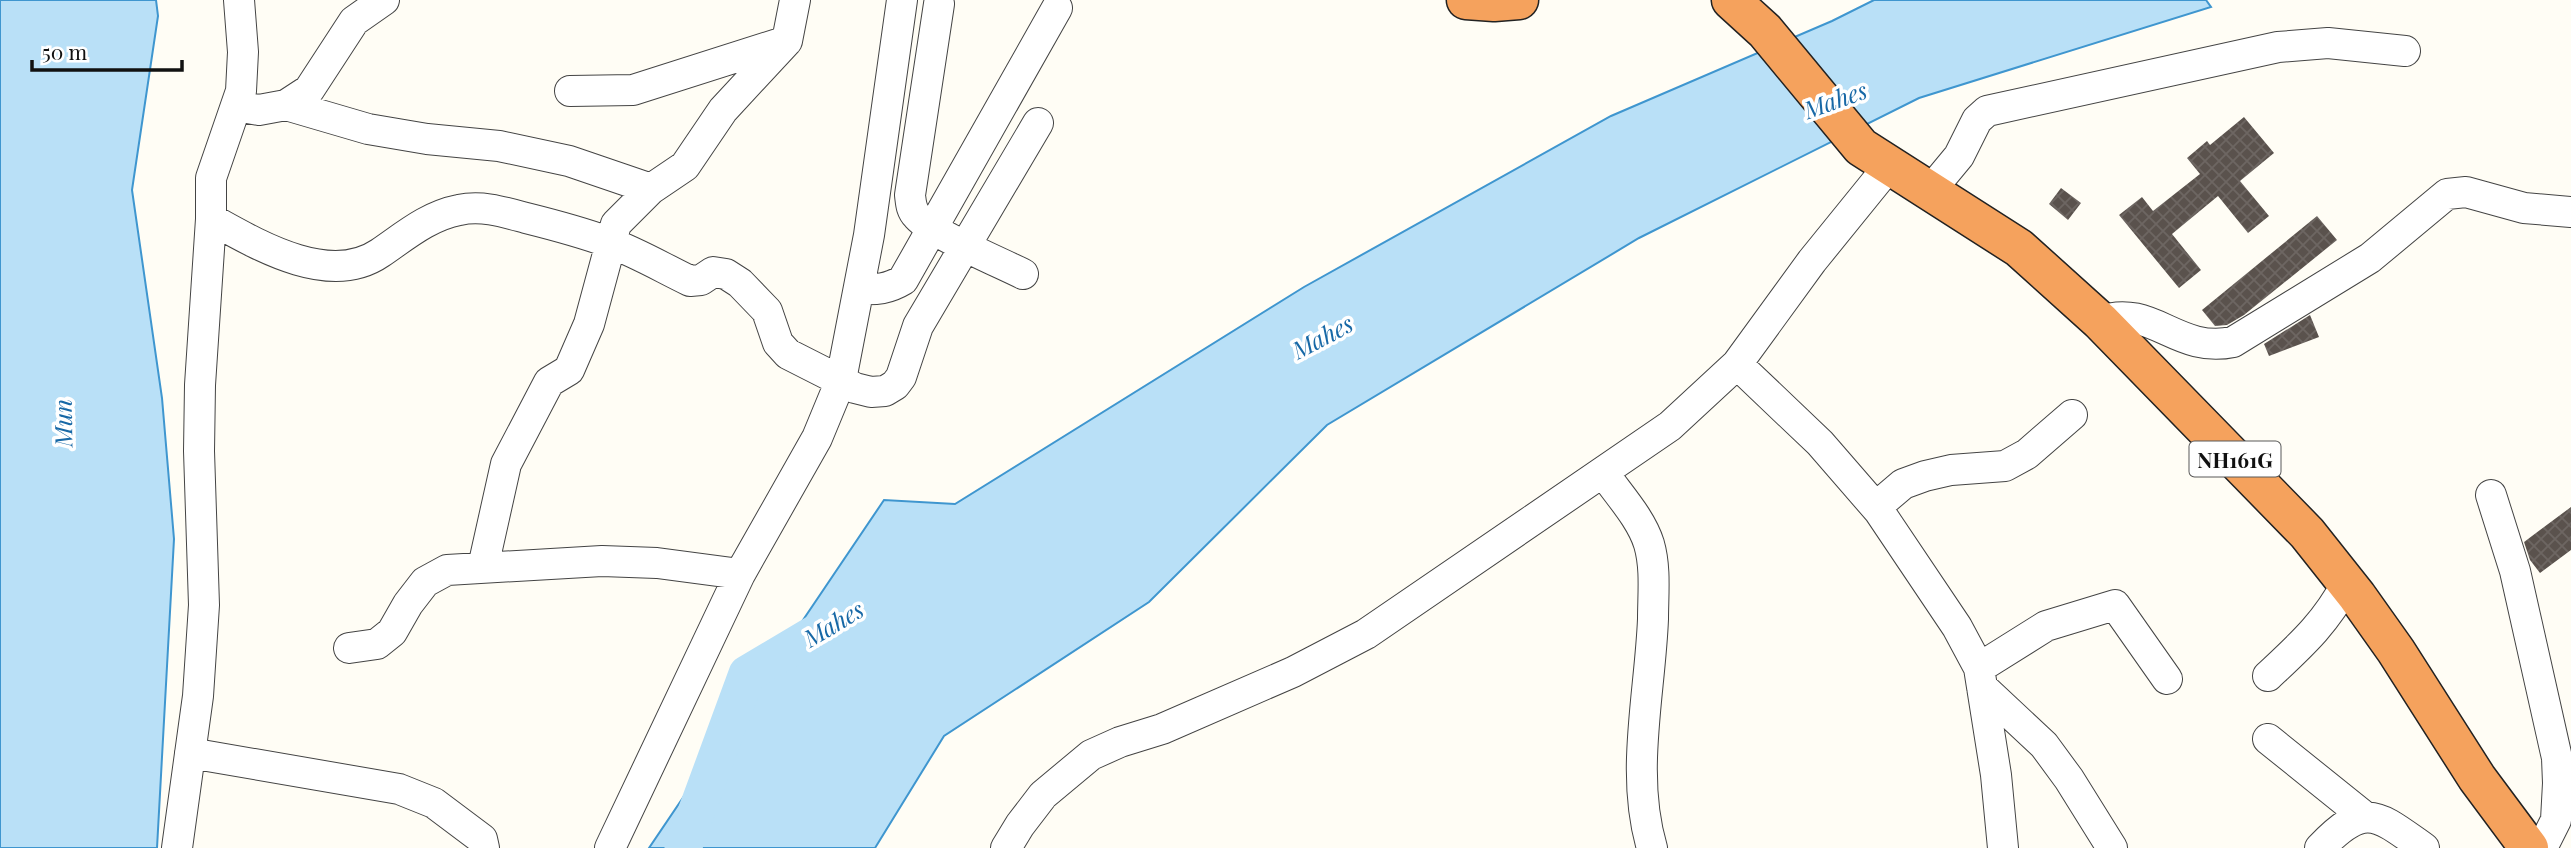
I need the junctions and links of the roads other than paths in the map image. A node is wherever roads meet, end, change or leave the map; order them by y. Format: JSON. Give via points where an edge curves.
{"nodes":[{"id":1,"x":239,"y":0,"type":"edge"},
{"id":2,"x":384,"y":0,"type":"edge"},
{"id":3,"x":795,"y":0,"type":"edge"},
{"id":4,"x":902,"y":0,"type":"edge"},
{"id":5,"x":1466,"y":0,"type":"edge"},
{"id":6,"x":1519,"y":0,"type":"edge"},
{"id":7,"x":1731,"y":0,"type":"edge"},
{"id":8,"x":939,"y":4,"type":"dead end"},
{"id":9,"x":1057,"y":8,"type":"dead end"},
{"id":10,"x":788,"y":41,"type":"junction"},
{"id":11,"x":2405,"y":51,"type":"dead end"},
{"id":12,"x":570,"y":92,"type":"dead end"},
{"id":13,"x":286,"y":105,"type":"junction"},
{"id":14,"x":236,"y":106,"type":"junction"},
{"id":15,"x":1038,"y":123,"type":"dead end"},
{"id":16,"x":1875,"y":156,"type":"junction"},
{"id":17,"x":651,"y":189,"type":"junction"},
{"id":18,"x":1930,"y":191,"type":"junction"},
{"id":19,"x":2571,"y":212,"type":"edge"},
{"id":20,"x":211,"y":219,"type":"junction"},
{"id":21,"x":932,"y":227,"type":"junction"},
{"id":22,"x":611,"y":243,"type":"junction"},
{"id":23,"x":967,"y":245,"type":"junction"},
{"id":24,"x":1023,"y":274,"type":"dead end"},
{"id":25,"x":859,"y":289,"type":"junction"},
{"id":26,"x":2100,"y":321,"type":"junction"},
{"id":27,"x":1737,"y":364,"type":"junction"},
{"id":28,"x":841,"y":380,"type":"junction"},
{"id":29,"x":2072,"y":415,"type":"dead end"},
{"id":30,"x":1603,"y":472,"type":"junction"},
{"id":31,"x":2491,"y":495,"type":"dead end"},
{"id":32,"x":1876,"y":507,"type":"junction"},
{"id":33,"x":483,"y":567,"type":"junction"},
{"id":34,"x":740,"y":574,"type":"junction"},
{"id":35,"x":2347,"y":583,"type":"junction"},
{"id":36,"x":349,"y":648,"type":"dead end"},
{"id":37,"x":2268,"y":676,"type":"dead end"},
{"id":38,"x":1980,"y":677,"type":"junction"},
{"id":39,"x":2167,"y":679,"type":"dead end"},
{"id":40,"x":2268,"y":739,"type":"dead end"},
{"id":41,"x":190,"y":753,"type":"junction"},
{"id":42,"x":2365,"y":817,"type":"junction"},
{"id":43,"x":177,"y":848,"type":"edge"},
{"id":44,"x":484,"y":848,"type":"edge"},
{"id":45,"x":610,"y":848,"type":"edge"},
{"id":46,"x":1006,"y":848,"type":"edge"},
{"id":47,"x":1652,"y":848,"type":"edge"},
{"id":48,"x":2003,"y":848,"type":"edge"},
{"id":49,"x":2112,"y":848,"type":"edge"},
{"id":50,"x":2320,"y":848,"type":"edge"},
{"id":51,"x":2424,"y":848,"type":"edge"},
{"id":52,"x":2529,"y":848,"type":"edge"},
{"id":53,"x":2542,"y":848,"type":"edge"}],
"edges":[{"from":1,"to":14,"type":"street","via":[[243,52]]},
{"from":2,"to":13,"type":"street","via":[[354,21],[309,90]]},
{"from":3,"to":10,"type":"street"},
{"from":4,"to":25,"type":"street"},
{"from":5,"to":6,"type":"highway"},
{"from":7,"to":16,"type":"highway","number":"NH161G"},
{"from":8,"to":21,"type":"street","via":[[910,195],[916,215]]},
{"from":9,"to":21,"type":"street"},
{"from":10,"to":12,"type":"street","via":[[633,90]]},
{"from":10,"to":17,"type":"street","via":[[723,110],[685,166]]},
{"from":11,"to":18,"type":"street","via":[[2328,43],[2277,47],[1987,111]]},
{"from":13,"to":14,"type":"street","via":[[259,110]]},
{"from":13,"to":17,"type":"street","via":[[368,128],[569,161]]},
{"from":14,"to":20,"type":"street","via":[[211,178]]},
{"from":15,"to":23,"type":"street"},
{"from":16,"to":18,"type":"highway","number":"NH161G"},
{"from":16,"to":27,"type":"street","via":[[1812,261]]},
{"from":17,"to":22,"type":"street","via":[[616,224]]},
{"from":18,"to":26,"type":"highway","number":"NH161G","via":[[2019,248]]},
{"from":19,"to":26,"type":"street","via":[[2524,208],[2466,192],[2447,194],[2370,258],[2233,342],[2203,344],[2135,318]]},
{"from":20,"to":22,"type":"street","via":[[263,247],[332,265],[378,255],[421,224],[459,210],[496,209]]},
{"from":20,"to":41,"type":"street","via":[[200,385],[204,605]]},
{"from":21,"to":23,"type":"street"},
{"from":21,"to":25,"type":"street","via":[[903,281],[891,288]]},
{"from":22,"to":28,"type":"street","via":[[690,281],[713,272],[726,274],[767,311],[778,343],[788,354]]},
{"from":22,"to":33,"type":"street","via":[[589,324],[569,370],[549,382],[506,464]]},
{"from":23,"to":24,"type":"street"},
{"from":23,"to":28,"type":"street","via":[[918,326],[895,385],[871,392]]},
{"from":25,"to":28,"type":"street"},
{"from":26,"to":35,"type":"highway","number":"NH161G","via":[[2307,533]]},
{"from":27,"to":30,"type":"street","via":[[1670,426]]},
{"from":27,"to":32,"type":"street","via":[[1820,443]]},
{"from":28,"to":34,"type":"street","via":[[817,438]]},
{"from":29,"to":32,"type":"street","via":[[2005,466],[1925,476],[1903,484]]},
{"from":30,"to":46,"type":"street","via":[[1366,634],[1293,672],[1091,755],[1043,795]]},
{"from":30,"to":47,"type":"street","via":[[1649,543],[1654,578],[1642,784]]},
{"from":31,"to":53,"type":"street","via":[[2515,572],[2557,758],[2556,820]]},
{"from":32,"to":38,"type":"street","via":[[1957,627]]},
{"from":33,"to":34,"type":"street","via":[[602,561]]},
{"from":33,"to":36,"type":"street","via":[[447,570],[425,582],[392,632],[377,644]]},
{"from":34,"to":45,"type":"street"},
{"from":35,"to":37,"type":"street","via":[[2316,631]]},
{"from":35,"to":52,"type":"highway","number":"NH161G"},
{"from":38,"to":39,"type":"street","via":[[2046,626],[2115,605]]},
{"from":38,"to":48,"type":"street"},
{"from":38,"to":49,"type":"street","via":[[2044,745]]},
{"from":40,"to":42,"type":"street"},
{"from":41,"to":43,"type":"street"},
{"from":41,"to":44,"type":"street","via":[[399,789],[434,803],[482,839]]},
{"from":42,"to":50,"type":"street","via":[[2352,819]]},
{"from":42,"to":51,"type":"street","via":[[2387,821]]}]}
